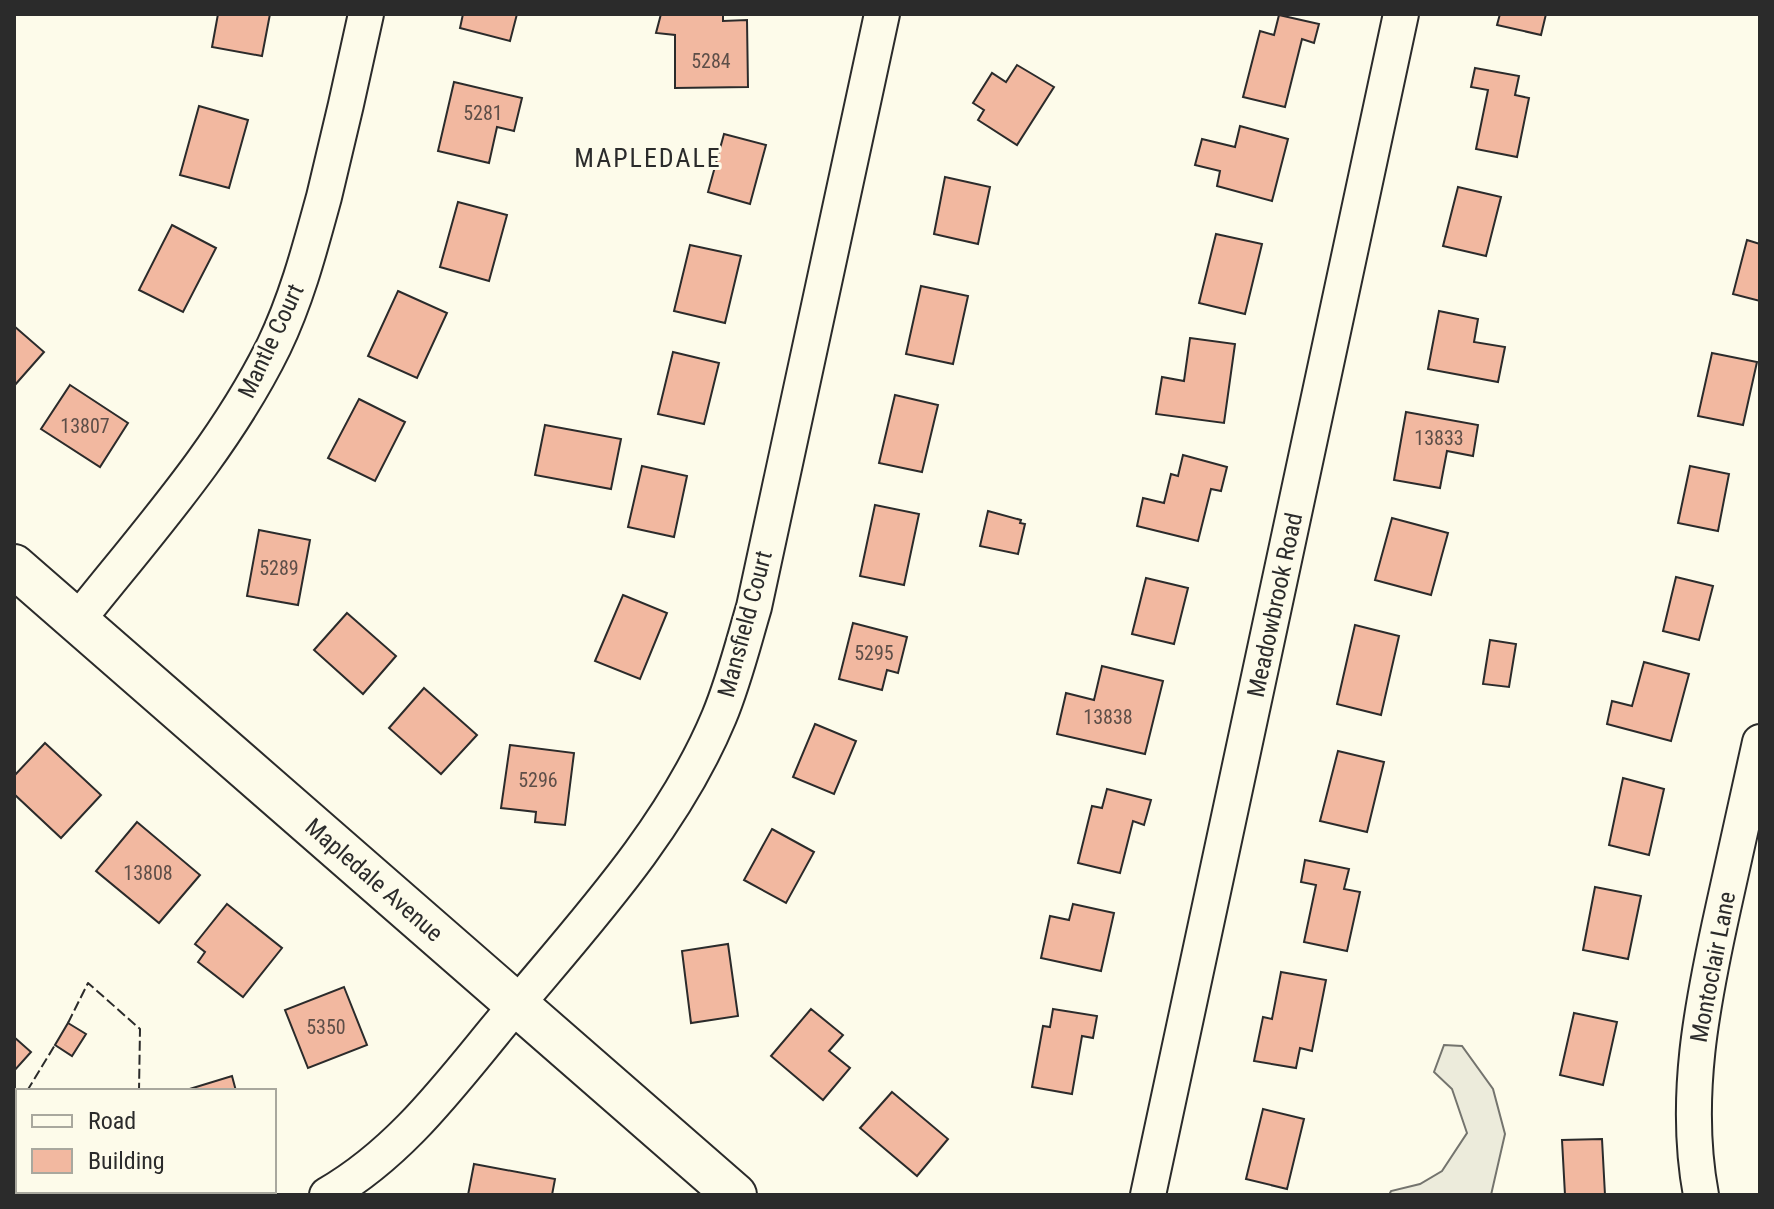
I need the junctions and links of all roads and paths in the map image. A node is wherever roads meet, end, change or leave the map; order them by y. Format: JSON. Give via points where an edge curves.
{"nodes":[{"id":1,"x":366,"y":14,"type":"edge"},
{"id":2,"x":882,"y":14,"type":"edge"},
{"id":3,"x":1401,"y":14,"type":"edge"},
{"id":4,"x":14,"y":566,"type":"edge"},
{"id":5,"x":77,"y":621,"type":"junction"},
{"id":6,"x":1760,"y":742,"type":"edge"},
{"id":7,"x":1754,"y":800,"type":"edge"},
{"id":8,"x":517,"y":1005,"type":"junction"},
{"id":9,"x":327,"y":1195,"type":"edge"},
{"id":10,"x":735,"y":1195,"type":"edge"},
{"id":11,"x":1148,"y":1195,"type":"edge"},
{"id":12,"x":1701,"y":1195,"type":"edge"}],
"edges":[{"from":1,"to":5,"type":"street","name":"Mantle Court","via":[[306,265],[275,345],[209,454]]},
{"from":2,"to":8,"type":"street","name":"Mansfield Court","via":[[754,607],[734,678],[699,759],[667,814],[633,864]]},
{"from":3,"to":11,"type":"street","name":"Meadowbrook Road"},
{"from":4,"to":5,"type":"street","name":"Mapledale Avenue"},
{"from":5,"to":8,"type":"street","name":"Mapledale Avenue"},
{"from":6,"to":7,"type":"street","name":"Montoclair Lane"},
{"from":7,"to":12,"type":"street","name":"Montoclair Lane","via":[[1699,1032],[1694,1091]]},
{"from":8,"to":9,"type":"street","name":"Mansfield Court","via":[[415,1125],[373,1164]]},
{"from":8,"to":10,"type":"street","name":"Mapledale Avenue"}]}
